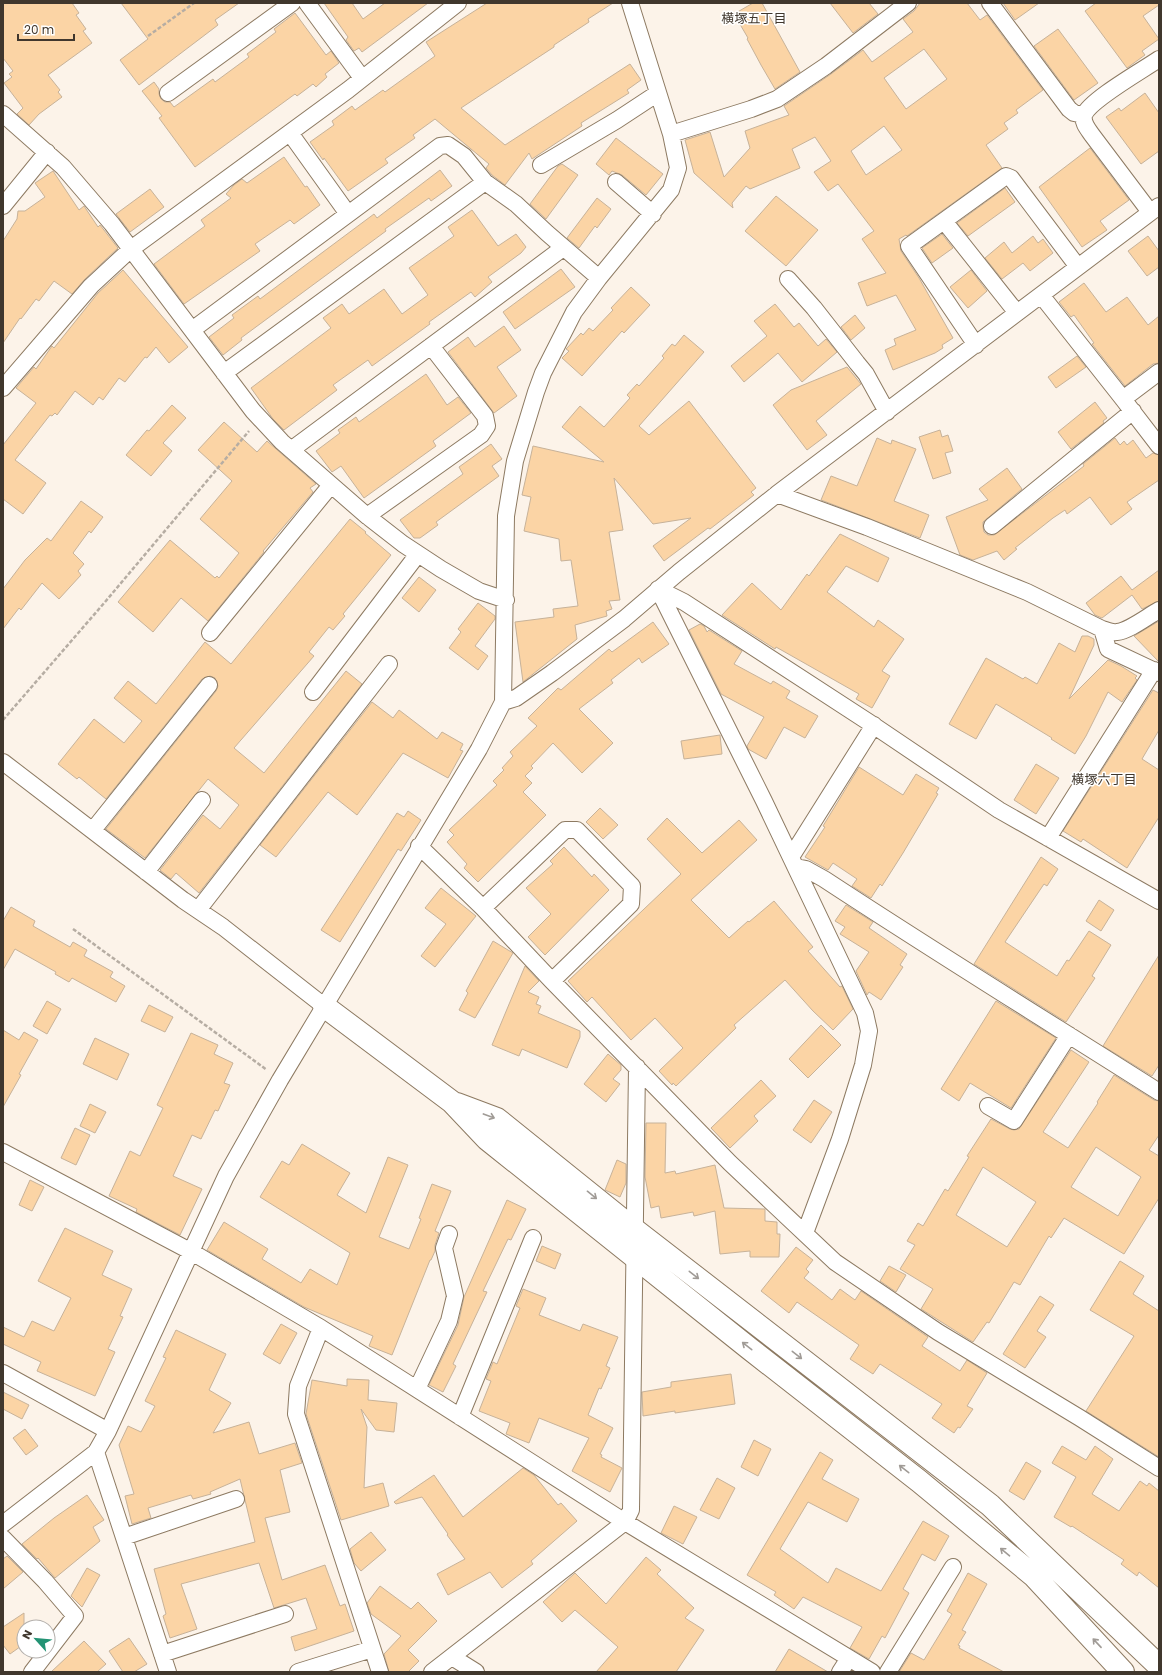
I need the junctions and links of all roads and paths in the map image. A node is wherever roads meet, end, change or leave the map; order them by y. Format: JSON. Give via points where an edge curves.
{"nodes":[{"id":1,"x":194,"y":3,"type":"edge"},
{"id":2,"x":292,"y":3,"type":"edge"},
{"id":3,"x":307,"y":3,"type":"edge"},
{"id":4,"x":458,"y":3,"type":"edge"},
{"id":5,"x":630,"y":3,"type":"edge"},
{"id":6,"x":908,"y":3,"type":"edge"},
{"id":7,"x":990,"y":3,"type":"edge"},
{"id":8,"x":148,"y":36,"type":"dead end"},
{"id":9,"x":1159,"y":59,"type":"edge"},
{"id":10,"x":362,"y":78,"type":"junction"},
{"id":11,"x":658,"y":92,"type":"junction"},
{"id":12,"x":168,"y":93,"type":"dead end"},
{"id":13,"x":3,"y":114,"type":"edge"},
{"id":14,"x":1084,"y":115,"type":"junction"},
{"id":15,"x":290,"y":132,"type":"junction"},
{"id":16,"x":671,"y":134,"type":"junction"},
{"id":17,"x":47,"y":152,"type":"junction"},
{"id":18,"x":541,"y":165,"type":"dead end"},
{"id":19,"x":485,"y":182,"type":"junction"},
{"id":20,"x":616,"y":182,"type":"dead end"},
{"id":21,"x":3,"y":206,"type":"edge"},
{"id":22,"x":1154,"y":209,"type":"edge"},
{"id":23,"x":348,"y":214,"type":"junction"},
{"id":24,"x":653,"y":214,"type":"junction"},
{"id":25,"x":944,"y":221,"type":"junction"},
{"id":26,"x":563,"y":248,"type":"junction"},
{"id":27,"x":131,"y":249,"type":"junction"},
{"id":28,"x":1078,"y":267,"type":"junction"},
{"id":29,"x":599,"y":278,"type":"junction"},
{"id":30,"x":788,"y":279,"type":"dead end"},
{"id":31,"x":1041,"y":295,"type":"junction"},
{"id":32,"x":1017,"y":313,"type":"junction"},
{"id":33,"x":192,"y":330,"type":"junction"},
{"id":34,"x":976,"y":345,"type":"junction"},
{"id":35,"x":431,"y":346,"type":"junction"},
{"id":36,"x":1159,"y":372,"type":"edge"},
{"id":37,"x":224,"y":373,"type":"junction"},
{"id":38,"x":3,"y":388,"type":"edge"},
{"id":39,"x":1123,"y":399,"type":"junction"},
{"id":40,"x":1133,"y":411,"type":"junction"},
{"id":41,"x":887,"y":412,"type":"junction"},
{"id":42,"x":259,"y":419,"type":"junction"},
{"id":43,"x":1159,"y":446,"type":"edge"},
{"id":44,"x":291,"y":450,"type":"junction"},
{"id":45,"x":331,"y":485,"type":"junction"},
{"id":46,"x":777,"y":494,"type":"junction"},
{"id":47,"x":367,"y":516,"type":"junction"},
{"id":48,"x":992,"y":526,"type":"dead end"},
{"id":49,"x":418,"y":554,"type":"junction"},
{"id":50,"x":658,"y":589,"type":"junction"},
{"id":51,"x":506,"y":600,"type":"junction"},
{"id":52,"x":1159,"y":610,"type":"edge"},
{"id":53,"x":1102,"y":629,"type":"junction"},
{"id":54,"x":210,"y":633,"type":"dead end"},
{"id":55,"x":389,"y":664,"type":"dead end"},
{"id":56,"x":1156,"y":671,"type":"edge"},
{"id":57,"x":209,"y":685,"type":"dead end"},
{"id":58,"x":313,"y":692,"type":"dead end"},
{"id":59,"x":503,"y":702,"type":"junction"},
{"id":60,"x":3,"y":720,"type":"edge"},
{"id":61,"x":874,"y":725,"type":"junction"},
{"id":62,"x":3,"y":762,"type":"edge"},
{"id":63,"x":202,"y":800,"type":"dead end"},
{"id":64,"x":93,"y":830,"type":"junction"},
{"id":65,"x":1048,"y":838,"type":"junction"},
{"id":66,"x":419,"y":846,"type":"junction"},
{"id":67,"x":794,"y":862,"type":"junction"},
{"id":68,"x":146,"y":872,"type":"junction"},
{"id":69,"x":1159,"y":901,"type":"edge"},
{"id":70,"x":483,"y":908,"type":"junction"},
{"id":71,"x":198,"y":910,"type":"junction"},
{"id":72,"x":74,"y":929,"type":"dead end"},
{"id":73,"x":552,"y":981,"type":"junction"},
{"id":74,"x":324,"y":1006,"type":"junction"},
{"id":75,"x":1069,"y":1035,"type":"junction"},
{"id":76,"x":636,"y":1068,"type":"junction"},
{"id":77,"x":280,"y":1080,"type":"junction"},
{"id":78,"x":1159,"y":1092,"type":"edge"},
{"id":79,"x":452,"y":1102,"type":"junction"},
{"id":80,"x":988,"y":1106,"type":"dead end"},
{"id":81,"x":3,"y":1152,"type":"edge"},
{"id":82,"x":634,"y":1230,"type":"junction"},
{"id":83,"x":805,"y":1233,"type":"junction"},
{"id":84,"x":449,"y":1234,"type":"dead end"},
{"id":85,"x":533,"y":1238,"type":"dead end"},
{"id":86,"x":190,"y":1251,"type":"junction"},
{"id":87,"x":634,"y":1256,"type":"junction"},
{"id":88,"x":321,"y":1328,"type":"junction"},
{"id":89,"x":3,"y":1373,"type":"edge"},
{"id":90,"x":417,"y":1389,"type":"junction"},
{"id":91,"x":460,"y":1417,"type":"junction"},
{"id":92,"x":108,"y":1432,"type":"junction"},
{"id":93,"x":96,"y":1452,"type":"junction"},
{"id":94,"x":1159,"y":1468,"type":"edge"},
{"id":95,"x":236,"y":1499,"type":"dead end"},
{"id":96,"x":625,"y":1522,"type":"junction"},
{"id":97,"x":3,"y":1524,"type":"edge"},
{"id":98,"x":124,"y":1537,"type":"junction"},
{"id":99,"x":3,"y":1538,"type":"edge"},
{"id":100,"x":952,"y":1567,"type":"dead end"},
{"id":101,"x":284,"y":1614,"type":"dead end"},
{"id":102,"x":372,"y":1649,"type":"junction"},
{"id":103,"x":162,"y":1654,"type":"junction"},
{"id":104,"x":452,"y":1657,"type":"junction"},
{"id":105,"x":849,"y":1658,"type":"junction"},
{"id":106,"x":1159,"y":1666,"type":"edge"},
{"id":107,"x":32,"y":1672,"type":"edge"},
{"id":108,"x":168,"y":1672,"type":"edge"},
{"id":109,"x":298,"y":1672,"type":"edge"},
{"id":110,"x":380,"y":1672,"type":"edge"},
{"id":111,"x":432,"y":1672,"type":"edge"},
{"id":112,"x":476,"y":1672,"type":"edge"},
{"id":113,"x":840,"y":1672,"type":"edge"},
{"id":114,"x":872,"y":1672,"type":"edge"},
{"id":115,"x":888,"y":1672,"type":"edge"},
{"id":116,"x":1124,"y":1672,"type":"edge"}],
"edges":[{"from":1,"to":8,"type":"path"},
{"from":2,"to":12,"type":"street"},
{"from":3,"to":10,"type":"street"},
{"from":4,"to":10,"type":"street"},
{"from":5,"to":11,"type":"street"},
{"from":6,"to":16,"type":"street","via":[[826,66],[777,99]]},
{"from":7,"to":14,"type":"street","via":[[1069,109]]},
{"from":9,"to":14,"type":"street","via":[[1094,103]]},
{"from":10,"to":15,"type":"street"},
{"from":11,"to":16,"type":"street"},
{"from":11,"to":18,"type":"street","via":[[617,120]]},
{"from":13,"to":17,"type":"street"},
{"from":14,"to":22,"type":"street","via":[[1087,129]]},
{"from":15,"to":23,"type":"street"},
{"from":15,"to":27,"type":"street"},
{"from":16,"to":24,"type":"street","via":[[678,168],[671,190]]},
{"from":17,"to":21,"type":"street"},
{"from":17,"to":27,"type":"street","via":[[63,166]]},
{"from":19,"to":23,"type":"street","via":[[464,156],[448,145],[440,146]]},
{"from":19,"to":26,"type":"street","via":[[516,204]]},
{"from":19,"to":37,"type":"street"},
{"from":20,"to":24,"type":"street"},
{"from":22,"to":28,"type":"street"},
{"from":23,"to":33,"type":"street"},
{"from":24,"to":29,"type":"street"},
{"from":25,"to":28,"type":"street","via":[[1006,176],[1011,178]]},
{"from":25,"to":32,"type":"street"},
{"from":25,"to":34,"type":"street","via":[[909,246]]},
{"from":26,"to":29,"type":"street"},
{"from":26,"to":35,"type":"street"},
{"from":27,"to":33,"type":"street"},
{"from":27,"to":38,"type":"street","via":[[90,286]]},
{"from":28,"to":31,"type":"street"},
{"from":29,"to":51,"type":"street","via":[[574,312],[543,373],[515,460],[506,516]]},
{"from":30,"to":41,"type":"street","via":[[866,374]]},
{"from":31,"to":32,"type":"street"},
{"from":31,"to":39,"type":"street"},
{"from":32,"to":34,"type":"street"},
{"from":33,"to":37,"type":"street"},
{"from":34,"to":41,"type":"street"},
{"from":35,"to":44,"type":"street"},
{"from":35,"to":47,"type":"street","via":[[485,416],[487,426],[481,435]]},
{"from":36,"to":39,"type":"street"},
{"from":37,"to":42,"type":"street"},
{"from":39,"to":40,"type":"street"},
{"from":40,"to":43,"type":"street"},
{"from":40,"to":48,"type":"street"},
{"from":41,"to":46,"type":"street"},
{"from":42,"to":44,"type":"street"},
{"from":42,"to":60,"type":"path"},
{"from":44,"to":45,"type":"street"},
{"from":45,"to":47,"type":"street"},
{"from":45,"to":54,"type":"street"},
{"from":46,"to":50,"type":"street"},
{"from":46,"to":53,"type":"street","via":[[867,527],[1027,592]]},
{"from":47,"to":49,"type":"street"},
{"from":49,"to":51,"type":"street","via":[[479,591]]},
{"from":49,"to":58,"type":"street"},
{"from":50,"to":59,"type":"street","via":[[624,619],[552,673],[516,698]]},
{"from":50,"to":61,"type":"street","via":[[684,602]]},
{"from":50,"to":67,"type":"street"},
{"from":51,"to":59,"type":"street"},
{"from":52,"to":53,"type":"street","via":[[1124,630],[1117,632]]},
{"from":53,"to":56,"type":"street","via":[[1108,649]]},
{"from":55,"to":71,"type":"street"},
{"from":56,"to":65,"type":"street"},
{"from":57,"to":64,"type":"street"},
{"from":59,"to":66,"type":"street","via":[[479,748]]},
{"from":61,"to":65,"type":"street","via":[[999,810]]},
{"from":61,"to":67,"type":"street"},
{"from":62,"to":64,"type":"street"},
{"from":63,"to":68,"type":"street"},
{"from":64,"to":68,"type":"street"},
{"from":65,"to":69,"type":"street"},
{"from":66,"to":70,"type":"street"},
{"from":66,"to":74,"type":"street"},
{"from":67,"to":75,"type":"street"},
{"from":67,"to":83,"type":"street","via":[[864,1013],[869,1031],[863,1066],[840,1139]]},
{"from":68,"to":71,"type":"street"},
{"from":70,"to":73,"type":"street"},
{"from":70,"to":73,"type":"street","via":[[565,830],[577,830],[632,886],[631,904]]},
{"from":71,"to":74,"type":"street"},
{"from":72,"to":77,"type":"path"},
{"from":73,"to":76,"type":"street"},
{"from":74,"to":77,"type":"street"},
{"from":74,"to":79,"type":"street"},
{"from":75,"to":78,"type":"street"},
{"from":75,"to":80,"type":"street","via":[[1014,1121]]},
{"from":76,"to":82,"type":"street"},
{"from":76,"to":83,"type":"street","via":[[730,1163]]},
{"from":77,"to":86,"type":"street","via":[[226,1176]]},
{"from":79,"to":82,"type":"street","one_way":true,"via":[[497,1119]]},
{"from":79,"to":87,"type":"street","via":[[487,1138]]},
{"from":81,"to":86,"type":"street"},
{"from":82,"to":87,"type":"street"},
{"from":82,"to":106,"type":"street","one_way":true,"via":[[990,1505]]},
{"from":83,"to":94,"type":"street","via":[[835,1262],[938,1332]]},
{"from":84,"to":90,"type":"street","via":[[444,1248],[455,1296],[449,1321]]},
{"from":85,"to":91,"type":"street"},
{"from":86,"to":88,"type":"street"},
{"from":86,"to":92,"type":"street"},
{"from":87,"to":96,"type":"street","via":[[631,1510]]},
{"from":116,"to":87,"type":"street","one_way":true,"via":[[1034,1576],[919,1481]]},
{"from":88,"to":90,"type":"street"},
{"from":88,"to":102,"type":"street","via":[[298,1386],[296,1414]]},
{"from":89,"to":92,"type":"street"},
{"from":90,"to":91,"type":"street"},
{"from":91,"to":96,"type":"street"},
{"from":92,"to":93,"type":"street"},
{"from":93,"to":97,"type":"street"},
{"from":93,"to":98,"type":"street"},
{"from":95,"to":98,"type":"street"},
{"from":96,"to":104,"type":"street"},
{"from":96,"to":105,"type":"street"},
{"from":98,"to":103,"type":"street"},
{"from":99,"to":107,"type":"street","via":[[75,1616]]},
{"from":100,"to":115,"type":"street"},
{"from":101,"to":103,"type":"street"},
{"from":102,"to":109,"type":"street"},
{"from":102,"to":110,"type":"street"},
{"from":103,"to":108,"type":"street"},
{"from":104,"to":111,"type":"street"},
{"from":104,"to":112,"type":"street"},
{"from":105,"to":113,"type":"street"},
{"from":105,"to":114,"type":"street"}]}
